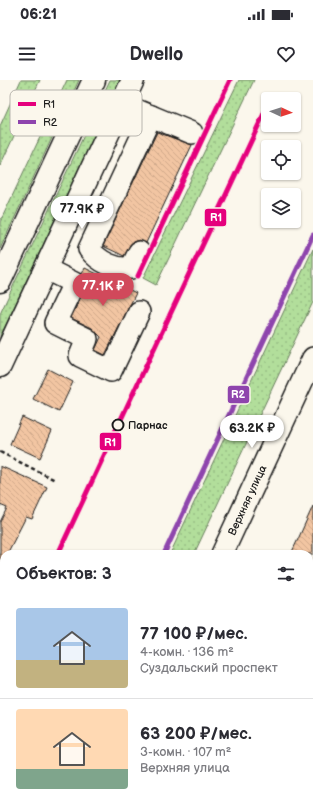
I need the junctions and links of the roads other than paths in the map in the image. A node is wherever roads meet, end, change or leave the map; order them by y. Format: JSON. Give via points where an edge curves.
{"nodes":[{"id":1,"x":94,"y":80,"type":"edge"},
{"id":2,"x":133,"y":80,"type":"edge"},
{"id":3,"x":89,"y":90,"type":"edge"},
{"id":4,"x":128,"y":90,"type":"edge"},
{"id":5,"x":142,"y":112,"type":"edge"},
{"id":6,"x":151,"y":116,"type":"junction"},
{"id":7,"x":192,"y":133,"type":"dead end"},
{"id":8,"x":142,"y":135,"type":"edge"},
{"id":9,"x":68,"y":136,"type":"edge"},
{"id":10,"x":107,"y":136,"type":"edge"},
{"id":11,"x":142,"y":136,"type":"edge"},
{"id":12,"x":139,"y":252,"type":"dead end"},
{"id":13,"x":46,"y":269,"type":"junction"},
{"id":14,"x":0,"y":281,"type":"edge"},
{"id":15,"x":139,"y":312,"type":"dead end"},
{"id":16,"x":313,"y":358,"type":"edge"},
{"id":17,"x":0,"y":366,"type":"edge"},
{"id":18,"x":224,"y":550,"type":"edge"}],
"edges":[{"from":1,"to":3,"type":"main road"},
{"from":2,"to":4,"type":"main road"},
{"from":5,"to":6,"type":"street"},
{"from":6,"to":7,"type":"street"},
{"from":6,"to":8,"type":"street"},
{"from":9,"to":14,"type":"main road"},
{"from":10,"to":13,"type":"main road"},
{"from":11,"to":12,"type":"street","via":[[89,249],[95,257],[120,270],[131,268]]},
{"from":13,"to":15,"type":"street","via":[[74,283],[55,323],[87,339],[80,356],[111,371]]},
{"from":13,"to":17,"type":"main road"},
{"from":16,"to":18,"type":"street","name":"Верхняя улица"}]}
